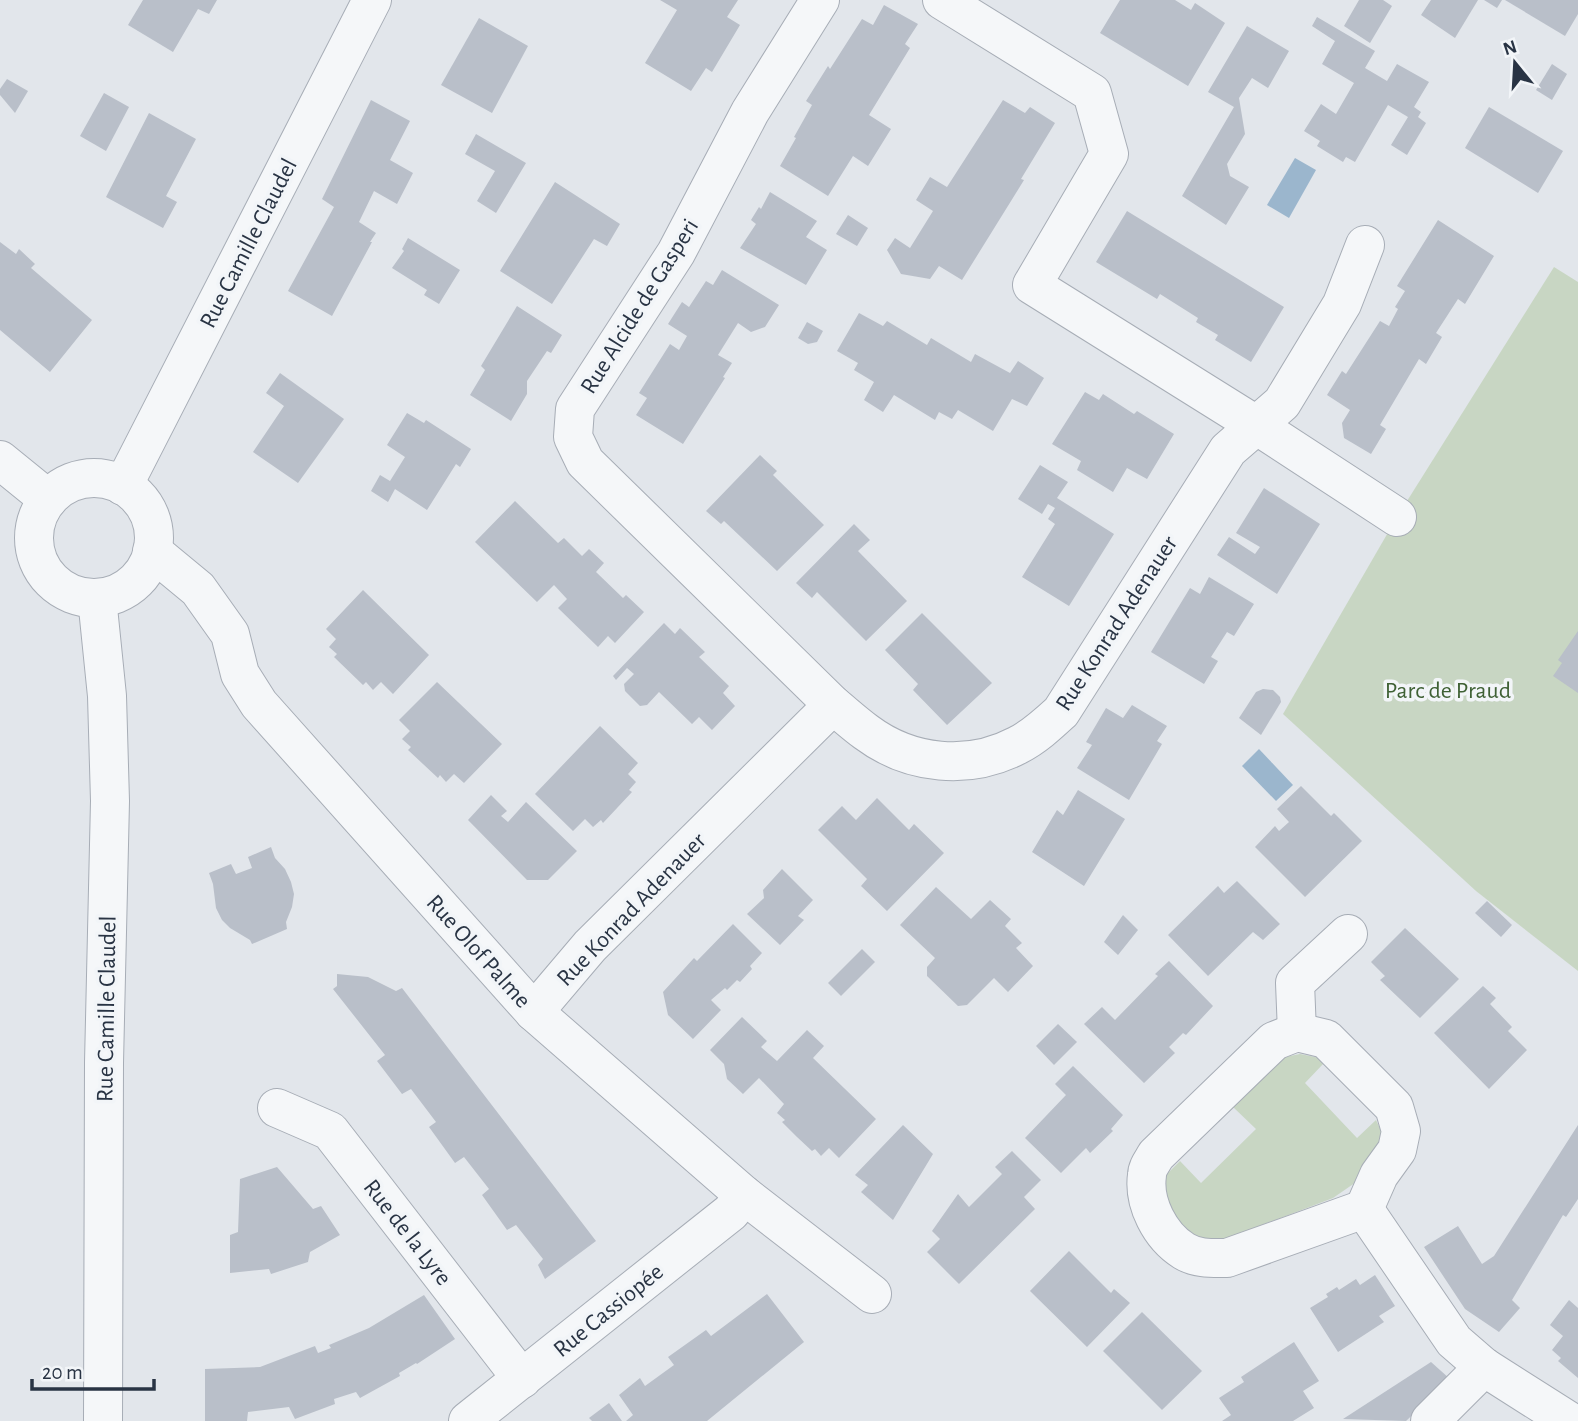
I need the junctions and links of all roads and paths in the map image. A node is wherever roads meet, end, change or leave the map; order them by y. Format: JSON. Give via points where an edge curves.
{"nodes":[{"id":1,"x":372,"y":0,"type":"edge"},
{"id":2,"x":820,"y":0,"type":"edge"},
{"id":3,"x":942,"y":0,"type":"edge"},
{"id":4,"x":1365,"y":245,"type":"dead end"},
{"id":5,"x":1256,"y":425,"type":"junction"},
{"id":6,"x":0,"y":460,"type":"edge"},
{"id":7,"x":123,"y":486,"type":"junction"},
{"id":8,"x":48,"y":499,"type":"junction"},
{"id":9,"x":1397,"y":517,"type":"dead end"},
{"id":10,"x":152,"y":551,"type":"junction"},
{"id":11,"x":97,"y":597,"type":"junction"},
{"id":12,"x":833,"y":705,"type":"junction"},
{"id":13,"x":1348,"y":934,"type":"dead end"},
{"id":14,"x":534,"y":1012,"type":"junction"},
{"id":15,"x":1297,"y":1032,"type":"junction"},
{"id":16,"x":277,"y":1108,"type":"dead end"},
{"id":17,"x":744,"y":1195,"type":"junction"},
{"id":18,"x":1364,"y":1209,"type":"junction"},
{"id":19,"x":872,"y":1294,"type":"dead end"},
{"id":20,"x":1484,"y":1367,"type":"junction"},
{"id":21,"x":522,"y":1379,"type":"junction"},
{"id":22,"x":103,"y":1421,"type":"edge"},
{"id":23,"x":468,"y":1421,"type":"edge"},
{"id":24,"x":1430,"y":1421,"type":"edge"},
{"id":25,"x":1569,"y":1421,"type":"edge"}],
"edges":[{"from":1,"to":7,"type":"street","name":"Rue Camille Claudel"},
{"from":2,"to":12,"type":"street","name":"Rue Alcide de Gasperi","via":[[750,112],[676,253],[575,409],[573,437],[585,462]]},
{"from":3,"to":5,"type":"street","via":[[1092,93],[1109,155],[1032,285]]},
{"from":4,"to":5,"type":"street","name":"Rue Konrad Adenauer","via":[[1329,326],[1282,403]]},
{"from":5,"to":9,"type":"street"},
{"from":5,"to":12,"type":"street","name":"Rue Konrad Adenauer","via":[[1228,450],[1060,712],[1019,745],[959,762],[928,760],[868,734]]},
{"from":6,"to":8,"type":"street"},
{"from":7,"to":8,"type":"street","via":[[102,479],[81,480]]},
{"from":7,"to":10,"type":"street","via":[[147,511]]},
{"from":8,"to":11,"type":"street","via":[[34,532],[41,566],[64,590]]},
{"from":10,"to":11,"type":"street","via":[[144,570],[128,587]]},
{"from":10,"to":14,"type":"street","name":"Rue Olof Palme","via":[[198,589],[230,634],[240,674],[259,704]]},
{"from":11,"to":22,"type":"street","name":"Rue Camille Claudel","via":[[107,696],[110,801]]},
{"from":12,"to":14,"type":"street","name":"Rue Konrad Adenauer","via":[[590,946]]},
{"from":13,"to":15,"type":"street","via":[[1295,983]]},
{"from":14,"to":17,"type":"street","name":"Rue Olof Palme"},
{"from":15,"to":18,"type":"street","via":[[1326,1040],[1394,1107],[1401,1131],[1397,1150],[1379,1175]]},
{"from":15,"to":18,"type":"street","via":[[1274,1041],[1156,1155],[1147,1172],[1146,1189],[1154,1217],[1184,1251],[1203,1258],[1227,1258]]},
{"from":16,"to":21,"type":"street","name":"Rue de la Lyre","via":[[330,1131]]},
{"from":17,"to":19,"type":"street","name":"Rue Olof Palme"},
{"from":17,"to":21,"type":"street","name":"Rue Cassiopée","via":[[731,1212]]},
{"from":18,"to":20,"type":"street","via":[[1444,1328]]},
{"from":20,"to":24,"type":"street"},
{"from":20,"to":25,"type":"street"},
{"from":21,"to":23,"type":"street","name":"Rue Cassiopée"}]}
